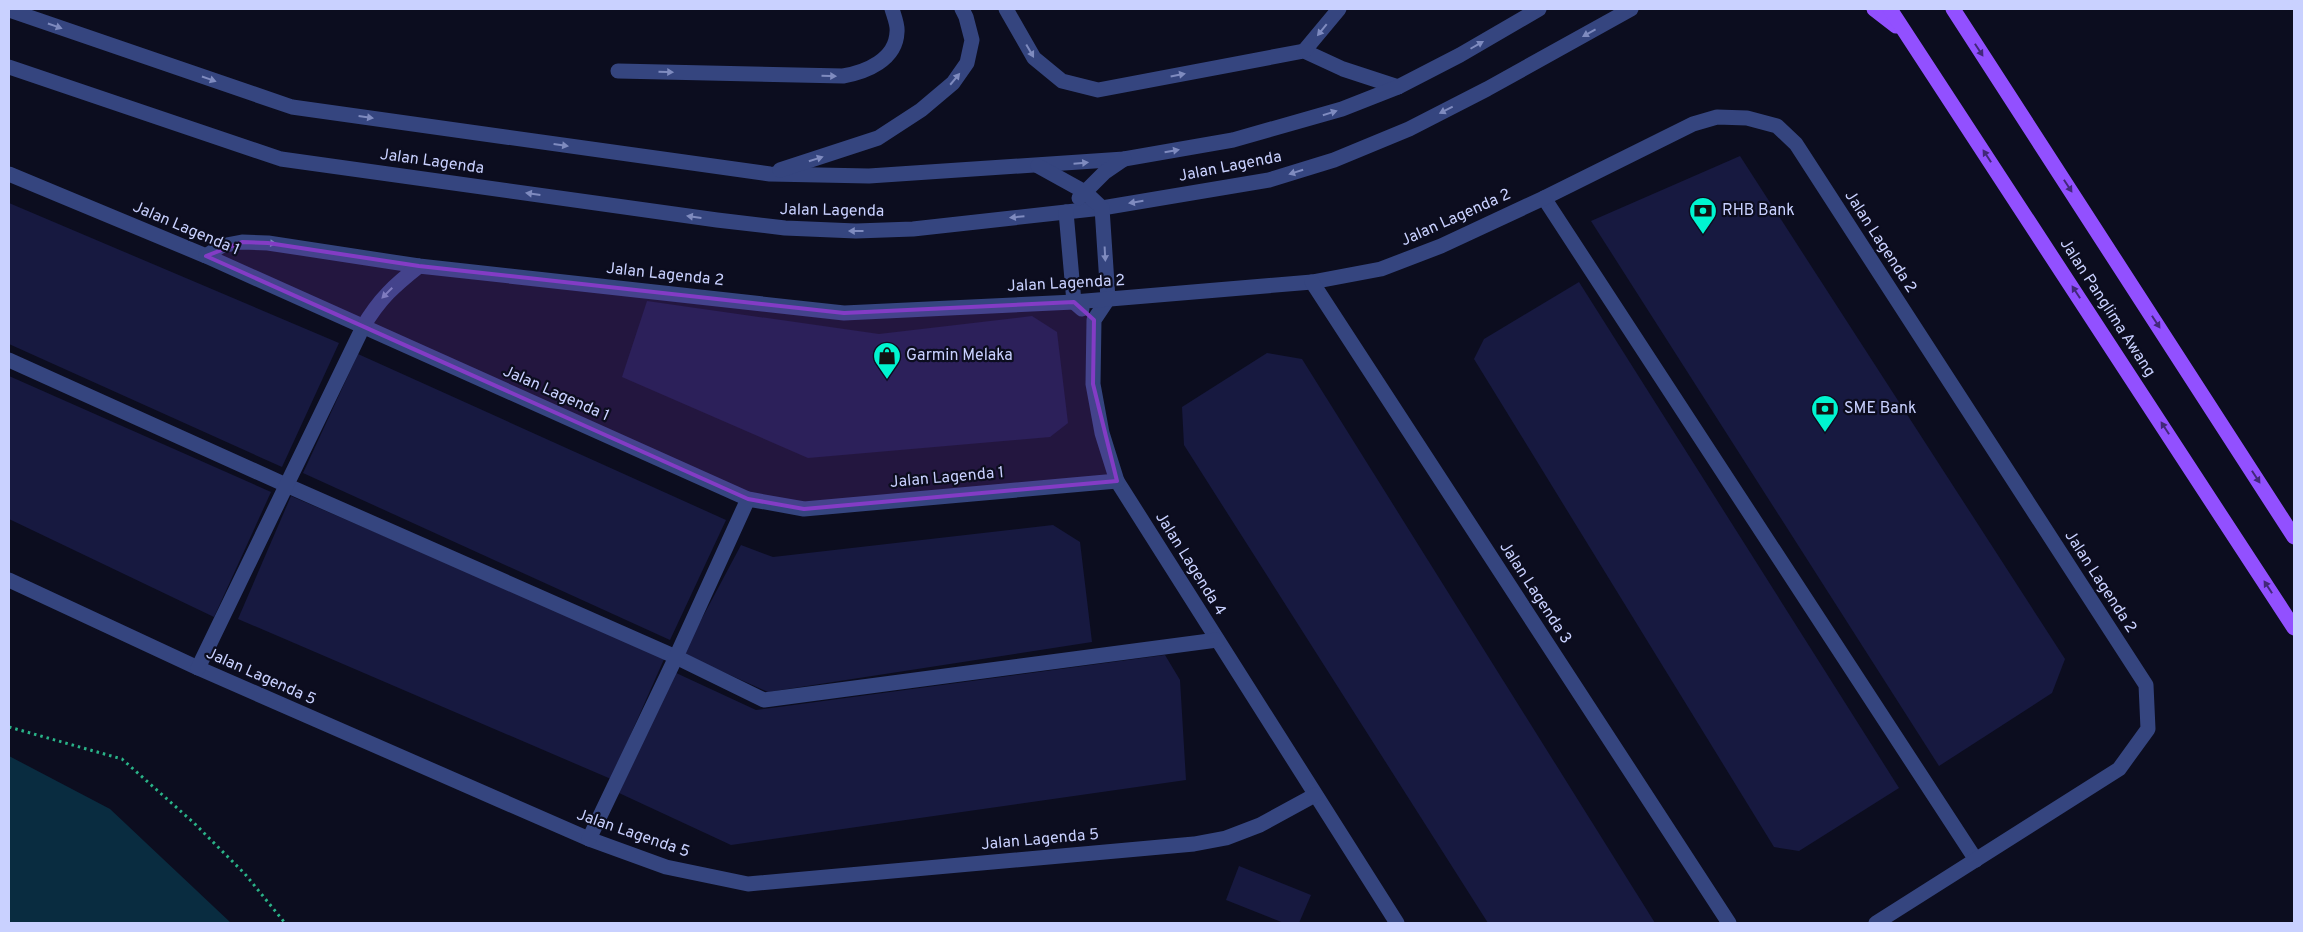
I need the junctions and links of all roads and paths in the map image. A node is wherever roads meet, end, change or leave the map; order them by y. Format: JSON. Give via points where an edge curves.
{"nodes":[{"id":1,"x":892,"y":9,"type":"edge"},
{"id":2,"x":962,"y":9,"type":"edge"},
{"id":3,"x":1006,"y":9,"type":"edge"},
{"id":4,"x":1339,"y":9,"type":"edge"},
{"id":5,"x":1539,"y":9,"type":"edge"},
{"id":6,"x":1631,"y":9,"type":"edge"},
{"id":7,"x":1874,"y":9,"type":"edge"},
{"id":8,"x":1890,"y":9,"type":"edge"},
{"id":9,"x":1952,"y":9,"type":"edge"},
{"id":10,"x":9,"y":10,"type":"edge"},
{"id":11,"x":1909,"y":36,"type":"junction"},
{"id":12,"x":1304,"y":51,"type":"junction"},
{"id":13,"x":9,"y":67,"type":"edge"},
{"id":14,"x":618,"y":72,"type":"dead end"},
{"id":15,"x":1398,"y":87,"type":"junction"},
{"id":16,"x":1124,"y":159,"type":"junction"},
{"id":17,"x":1038,"y":166,"type":"junction"},
{"id":18,"x":9,"y":174,"type":"edge"},
{"id":19,"x":770,"y":174,"type":"junction"},
{"id":20,"x":1085,"y":192,"type":"junction"},
{"id":21,"x":1544,"y":198,"type":"junction"},
{"id":22,"x":1102,"y":208,"type":"junction"},
{"id":23,"x":1066,"y":212,"type":"junction"},
{"id":24,"x":206,"y":256,"type":"junction"},
{"id":25,"x":420,"y":266,"type":"junction"},
{"id":26,"x":1312,"y":282,"type":"junction"},
{"id":27,"x":1108,"y":300,"type":"junction"},
{"id":28,"x":1074,"y":302,"type":"junction"},
{"id":29,"x":1094,"y":320,"type":"junction"},
{"id":30,"x":363,"y":327,"type":"junction"},
{"id":31,"x":9,"y":360,"type":"edge"},
{"id":32,"x":1117,"y":481,"type":"junction"},
{"id":33,"x":286,"y":485,"type":"junction"},
{"id":34,"x":748,"y":499,"type":"junction"},
{"id":35,"x":2294,"y":537,"type":"edge"},
{"id":36,"x":9,"y":580,"type":"edge"},
{"id":37,"x":2294,"y":628,"type":"edge"},
{"id":38,"x":1217,"y":640,"type":"junction"},
{"id":39,"x":676,"y":657,"type":"junction"},
{"id":40,"x":198,"y":668,"type":"junction"},
{"id":41,"x":9,"y":727,"type":"edge"},
{"id":42,"x":1315,"y":795,"type":"junction"},
{"id":43,"x":589,"y":839,"type":"junction"},
{"id":44,"x":1976,"y":860,"type":"junction"},
{"id":45,"x":285,"y":923,"type":"edge"},
{"id":46,"x":1397,"y":923,"type":"edge"},
{"id":47,"x":1729,"y":923,"type":"edge"},
{"id":48,"x":1876,"y":923,"type":"edge"}],
"edges":[{"from":14,"to":1,"type":"street","one_way":true,"via":[[843,76],[860,73],[893,49],[897,31]]},
{"from":19,"to":2,"type":"street","one_way":true,"via":[[878,138],[921,110],[953,83],[968,63],[972,40]]},
{"from":3,"to":12,"type":"street","one_way":true,"via":[[1034,58],[1062,81],[1098,90]]},
{"from":4,"to":12,"type":"street","one_way":true},
{"from":15,"to":5,"type":"street","name":"Jalan Lagenda","one_way":true},
{"from":6,"to":22,"type":"street","name":"Jalan Lagenda","one_way":true,"via":[[1487,89],[1409,128],[1334,160],[1269,180]]},
{"from":7,"to":11,"type":"main road"},
{"from":8,"to":11,"type":"main road","name":"Jalan Panglima Awang"},
{"from":9,"to":35,"type":"main road","name":"Jalan Panglima Awang","one_way":true},
{"from":10,"to":19,"type":"street","name":"Jalan Lagenda","one_way":true,"via":[[292,107]]},
{"from":37,"to":11,"type":"main road","name":"Jalan Panglima Awang","one_way":true},
{"from":12,"to":15,"type":"street","via":[[1343,69]]},
{"from":23,"to":13,"type":"street","name":"Jalan Lagenda","one_way":true,"via":[[913,229],[856,231],[785,228],[698,218],[281,159]]},
{"from":16,"to":15,"type":"street","name":"Jalan Lagenda","one_way":true,"via":[[1232,140],[1342,109]]},
{"from":17,"to":16,"type":"street","name":"Jalan Lagenda","one_way":true},
{"from":16,"to":20,"type":"street"},
{"from":17,"to":19,"type":"street","name":"Jalan Lagenda","via":[[869,176]]},
{"from":17,"to":20,"type":"street"},
{"from":18,"to":24,"type":"street","name":"Jalan Lagenda 1"},
{"from":20,"to":22,"type":"street"},
{"from":20,"to":23,"type":"street"},
{"from":21,"to":26,"type":"street","name":"Jalan Lagenda 2","via":[[1441,246],[1382,268]]},
{"from":21,"to":44,"type":"street"},
{"from":21,"to":44,"type":"street","name":"Jalan Lagenda 2","via":[[1693,124],[1717,117],[1747,118],[1777,126],[1796,144],[2146,685],[2148,728],[2119,769]]},
{"from":22,"to":23,"type":"street","name":"Jalan Lagenda"},
{"from":22,"to":27,"type":"street","one_way":true},
{"from":23,"to":28,"type":"street"},
{"from":24,"to":25,"type":"street","name":"Jalan Lagenda 2","one_way":true,"via":[[221,246],[242,242],[268,243]]},
{"from":24,"to":30,"type":"street","name":"Jalan Lagenda 1"},
{"from":25,"to":28,"type":"street","name":"Jalan Lagenda 2","via":[[844,313]]},
{"from":25,"to":30,"type":"street","one_way":true,"via":[[389,291],[375,306]]},
{"from":26,"to":27,"type":"street","name":"Jalan Lagenda 2"},
{"from":26,"to":47,"type":"street","name":"Jalan Lagenda 3"},
{"from":27,"to":28,"type":"street","name":"Jalan Lagenda 2"},
{"from":27,"to":29,"type":"street"},
{"from":28,"to":29,"type":"street"},
{"from":29,"to":32,"type":"street","name":"Jalan Lagenda 4","via":[[1093,384],[1102,433]]},
{"from":30,"to":33,"type":"street"},
{"from":30,"to":34,"type":"street","name":"Jalan Lagenda 1"},
{"from":31,"to":33,"type":"street"},
{"from":32,"to":34,"type":"street","name":"Jalan Lagenda 1","via":[[804,509]]},
{"from":32,"to":38,"type":"street","name":"Jalan Lagenda 4"},
{"from":33,"to":39,"type":"street"},
{"from":33,"to":40,"type":"street"},
{"from":34,"to":39,"type":"street"},
{"from":36,"to":40,"type":"street","name":"Jalan Lagenda 5"},
{"from":38,"to":39,"type":"street","via":[[764,700]]},
{"from":38,"to":42,"type":"street","name":"Jalan Lagenda 4"},
{"from":39,"to":43,"type":"street"},
{"from":40,"to":43,"type":"street","name":"Jalan Lagenda 5"},
{"from":41,"to":45,"type":"path","via":[[122,759],[194,823],[244,874]]},
{"from":42,"to":43,"type":"street","name":"Jalan Lagenda 5","via":[[1260,825],[1226,838],[1194,844],[748,884],[666,867]]},
{"from":42,"to":46,"type":"street","name":"Jalan Lagenda 4"},
{"from":44,"to":48,"type":"street"}]}
